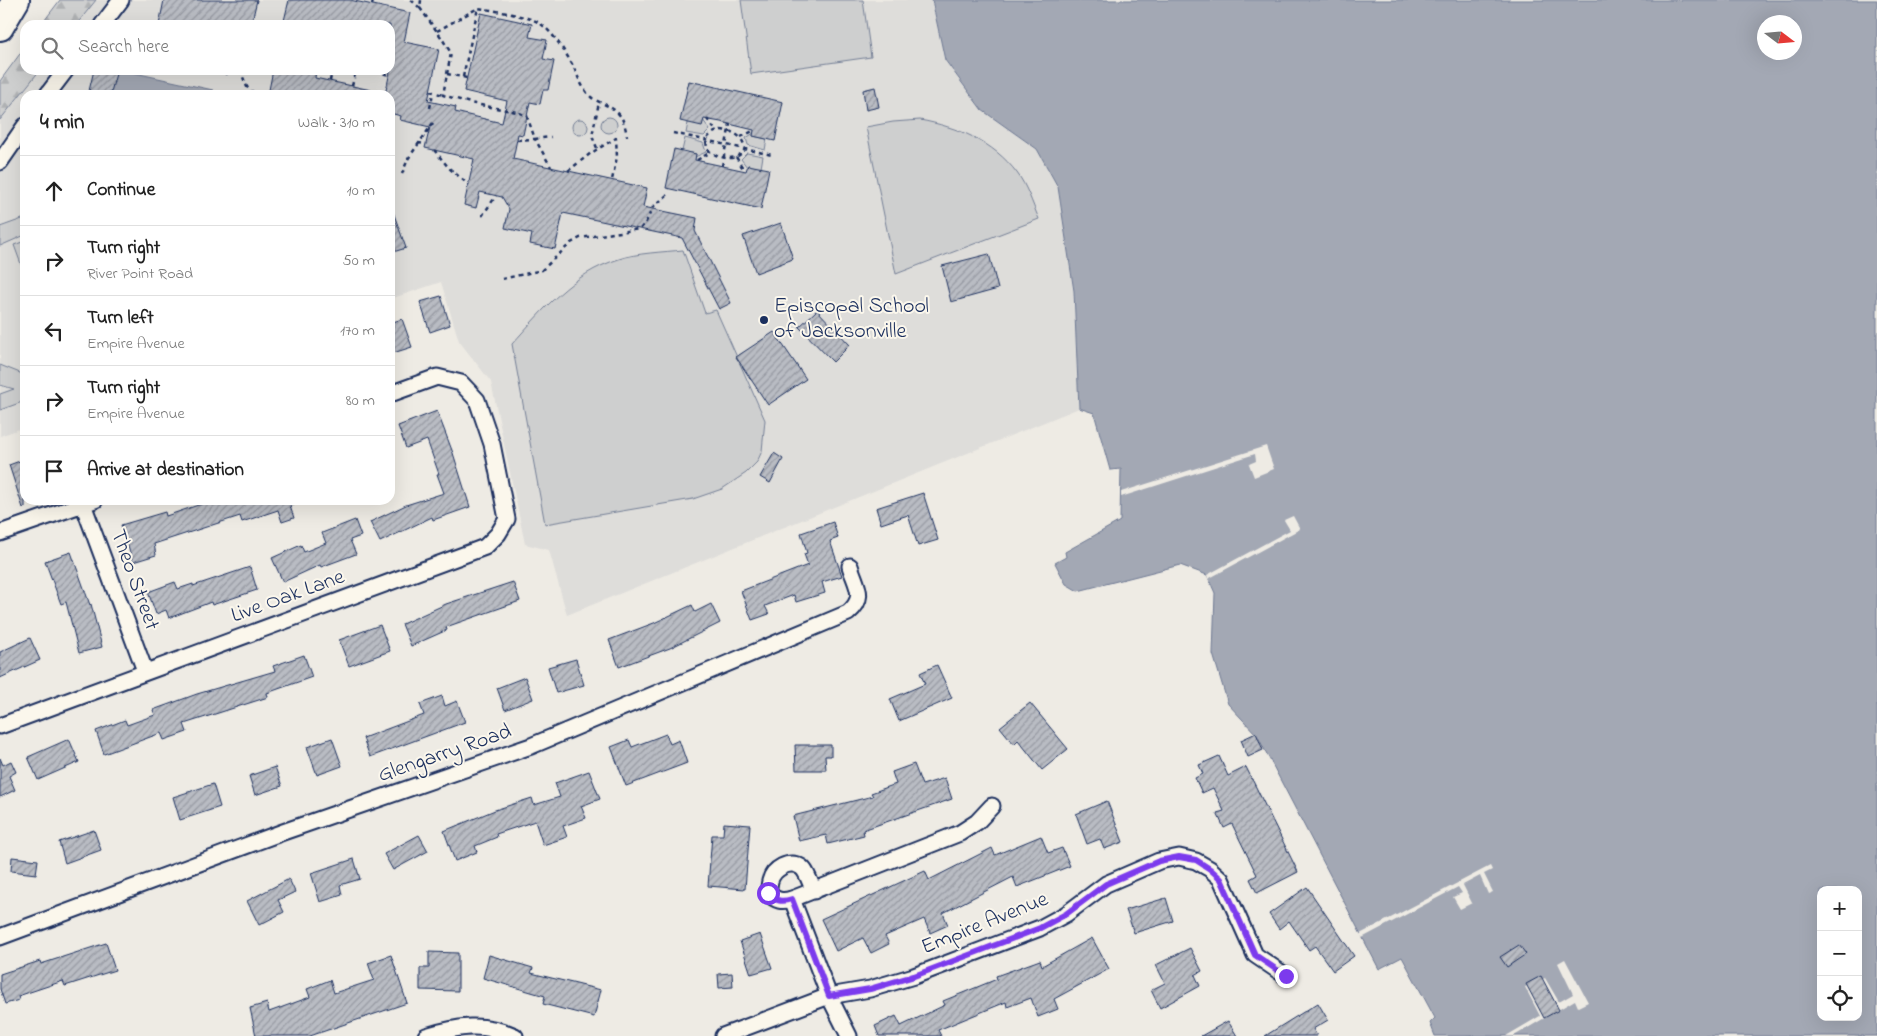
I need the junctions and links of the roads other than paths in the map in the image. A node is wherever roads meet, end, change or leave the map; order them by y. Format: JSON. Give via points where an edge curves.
{"nodes":[{"id":1,"x":16,"y":0,"type":"edge"},
{"id":2,"x":121,"y":0,"type":"edge"},
{"id":3,"x":106,"y":20,"type":"edge"},
{"id":4,"x":0,"y":27,"type":"edge"},
{"id":5,"x":62,"y":75,"type":"edge"},
{"id":6,"x":51,"y":90,"type":"edge"},
{"id":7,"x":20,"y":133,"type":"edge"},
{"id":8,"x":0,"y":162,"type":"edge"},
{"id":9,"x":395,"y":392,"type":"edge"},
{"id":10,"x":80,"y":505,"type":"edge"},
{"id":11,"x":90,"y":505,"type":"edge"},
{"id":12,"x":0,"y":533,"type":"edge"},
{"id":13,"x":850,"y":566,"type":"dead end"},
{"id":14,"x":145,"y":671,"type":"junction"},
{"id":15,"x":0,"y":726,"type":"edge"},
{"id":16,"x":992,"y":806,"type":"dead end"},
{"id":17,"x":814,"y":891,"type":"junction"},
{"id":18,"x":792,"y":899,"type":"junction"},
{"id":19,"x":0,"y":937,"type":"edge"},
{"id":20,"x":1286,"y":976,"type":"dead end"},
{"id":21,"x":829,"y":996,"type":"junction"},
{"id":22,"x":426,"y":1036,"type":"edge"},
{"id":23,"x":515,"y":1036,"type":"edge"},
{"id":24,"x":723,"y":1036,"type":"edge"},
{"id":25,"x":849,"y":1036,"type":"edge"}],
"edges":[{"from":1,"to":4,"type":"highway"},
{"from":2,"to":3,"type":"street"},
{"from":5,"to":6,"type":"street"},
{"from":7,"to":8,"type":"street"},
{"from":9,"to":14,"type":"street","name":"Live Oak Lane","via":[[437,377],[461,383],[477,400],[492,444],[507,519],[498,534],[485,547]]},
{"from":10,"to":12,"type":"street"},
{"from":11,"to":14,"type":"street","name":"Theo Street"},
{"from":13,"to":19,"type":"street","name":"Glengarry Road","via":[[860,598],[848,613],[531,746],[283,832]]},
{"from":14,"to":15,"type":"street","name":"Live Oak Lane"},
{"from":16,"to":17,"type":"street","via":[[977,822],[960,833]]},
{"from":17,"to":18,"type":"street"},
{"from":17,"to":18,"type":"street","via":[[802,867],[786,864],[776,870],[768,893],[779,901]]},
{"from":18,"to":21,"type":"street"},
{"from":20,"to":21,"type":"street","name":"Empire Avenue","via":[[1255,955],[1221,879],[1196,860],[1179,857],[1159,861],[1106,884],[1066,914],[1040,928],[914,976],[870,989]]},
{"from":21,"to":24,"type":"street","name":"Empire Avenue"},
{"from":21,"to":25,"type":"street"},
{"from":22,"to":23,"type":"street","via":[[469,1026]]}]}
